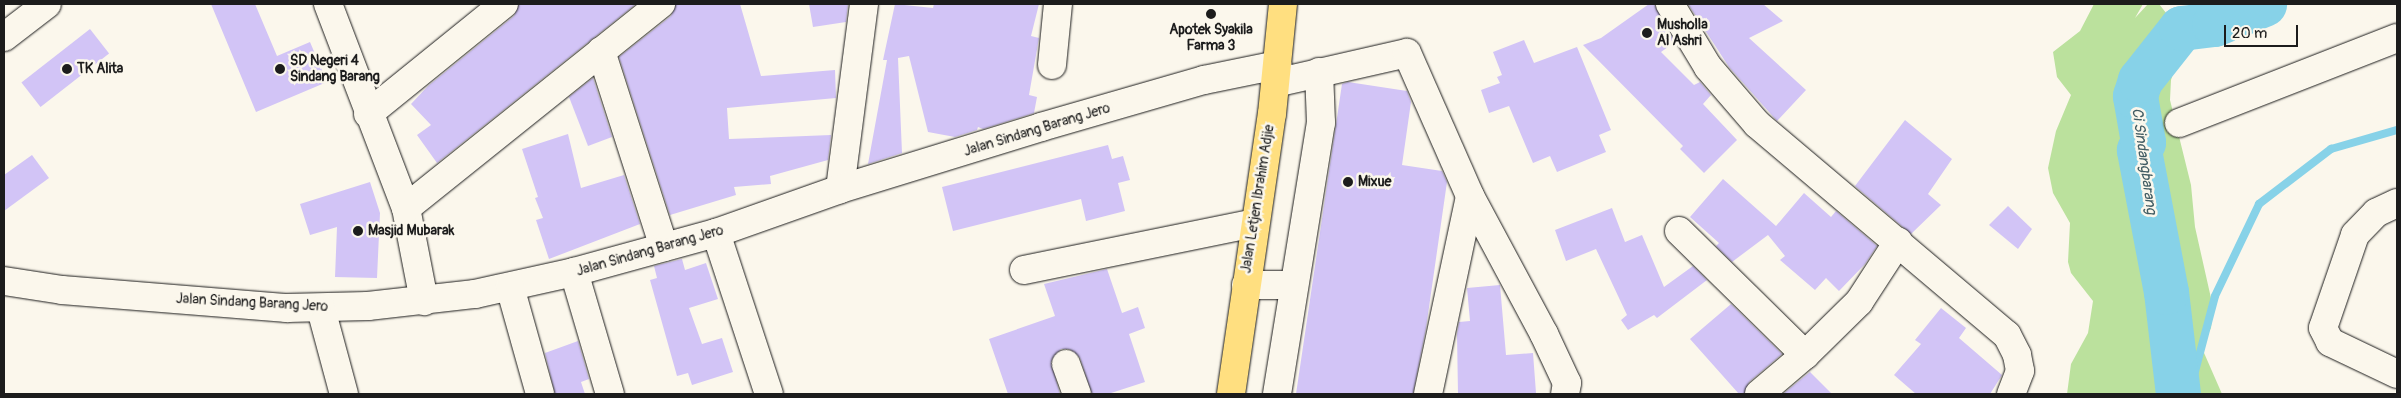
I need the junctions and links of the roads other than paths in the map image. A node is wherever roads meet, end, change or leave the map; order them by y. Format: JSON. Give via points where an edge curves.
{"nodes":[{"id":1,"x":47,"y":4,"type":"edge"},
{"id":2,"x":504,"y":4,"type":"edge"},
{"id":3,"x":662,"y":4,"type":"edge"},
{"id":4,"x":864,"y":4,"type":"edge"},
{"id":5,"x":1058,"y":4,"type":"edge"},
{"id":6,"x":1283,"y":4,"type":"edge"},
{"id":7,"x":1670,"y":4,"type":"edge"},
{"id":8,"x":337,"y":8,"type":"edge"},
{"id":9,"x":4,"y":37,"type":"edge"},
{"id":10,"x":2397,"y":38,"type":"edge"},
{"id":11,"x":601,"y":51,"type":"junction"},
{"id":12,"x":1052,"y":65,"type":"dead end"},
{"id":13,"x":1319,"y":72,"type":"junction"},
{"id":14,"x":1276,"y":74,"type":"junction"},
{"id":15,"x":368,"y":114,"type":"junction"},
{"id":16,"x":2179,"y":123,"type":"dead end"},
{"id":17,"x":840,"y":189,"type":"junction"},
{"id":18,"x":1470,"y":196,"type":"junction"},
{"id":19,"x":2397,"y":203,"type":"edge"},
{"id":20,"x":406,"y":208,"type":"junction"},
{"id":21,"x":1254,"y":223,"type":"junction"},
{"id":22,"x":1679,"y":231,"type":"dead end"},
{"id":23,"x":716,"y":233,"type":"junction"},
{"id":24,"x":1898,"y":242,"type":"junction"},
{"id":25,"x":664,"y":247,"type":"junction"},
{"id":26,"x":1024,"y":270,"type":"dead end"},
{"id":27,"x":574,"y":272,"type":"junction"},
{"id":28,"x":4,"y":281,"type":"edge"},
{"id":29,"x":1246,"y":285,"type":"junction"},
{"id":30,"x":1294,"y":285,"type":"junction"},
{"id":31,"x":510,"y":287,"type":"junction"},
{"id":32,"x":424,"y":301,"type":"junction"},
{"id":33,"x":321,"y":309,"type":"junction"},
{"id":34,"x":1805,"y":355,"type":"junction"},
{"id":35,"x":1066,"y":364,"type":"dead end"},
{"id":36,"x":2397,"y":374,"type":"edge"},
{"id":37,"x":344,"y":394,"type":"edge"},
{"id":38,"x":540,"y":394,"type":"edge"},
{"id":39,"x":610,"y":394,"type":"edge"},
{"id":40,"x":769,"y":394,"type":"edge"},
{"id":41,"x":1077,"y":394,"type":"edge"},
{"id":42,"x":1231,"y":394,"type":"edge"},
{"id":43,"x":1277,"y":394,"type":"edge"},
{"id":44,"x":1428,"y":394,"type":"edge"},
{"id":45,"x":1564,"y":394,"type":"edge"},
{"id":46,"x":1758,"y":394,"type":"edge"},
{"id":47,"x":2012,"y":394,"type":"edge"}],
"edges":[{"from":1,"to":9,"type":"street"},
{"from":2,"to":15,"type":"street"},
{"from":3,"to":11,"type":"street"},
{"from":4,"to":17,"type":"street"},
{"from":5,"to":12,"type":"street"},
{"from":6,"to":14,"type":"main road","name":"Jalan Letjen Ibrahim Adjie"},
{"from":7,"to":24,"type":"street","via":[[1708,68],[1757,124]]},
{"from":8,"to":15,"type":"street"},
{"from":10,"to":16,"type":"street"},
{"from":11,"to":20,"type":"street"},
{"from":11,"to":25,"type":"street"},
{"from":13,"to":14,"type":"street","name":"Jalan Sindang Barang Jero"},
{"from":13,"to":18,"type":"street","name":"Jalan Sindang Barang Jero","via":[[1408,53]]},
{"from":13,"to":30,"type":"street","via":[[1321,122]]},
{"from":14,"to":17,"type":"street","name":"Jalan Sindang Barang Jero","via":[[1204,80]]},
{"from":14,"to":21,"type":"main road","name":"Jalan Letjen Ibrahim Adjie"},
{"from":15,"to":20,"type":"street"},
{"from":17,"to":23,"type":"street","name":"Jalan Sindang Barang Jero"},
{"from":18,"to":44,"type":"street"},
{"from":18,"to":45,"type":"street","via":[[1544,334],[1566,383]]},
{"from":19,"to":36,"type":"street","via":[[2376,213],[2355,235],[2322,328],[2330,342]]},
{"from":20,"to":32,"type":"street"},
{"from":21,"to":26,"type":"street"},
{"from":21,"to":29,"type":"main road","name":"Jalan Letjen Ibrahim Adjie"},
{"from":22,"to":34,"type":"street"},
{"from":23,"to":25,"type":"street","name":"Jalan Sindang Barang Jero"},
{"from":23,"to":40,"type":"street"},
{"from":24,"to":34,"type":"street","via":[[1859,302]]},
{"from":24,"to":47,"type":"street","via":[[2007,335],[2020,371]]},
{"from":25,"to":27,"type":"street","name":"Jalan Sindang Barang Jero"},
{"from":27,"to":31,"type":"street","name":"Jalan Sindang Barang Jero"},
{"from":27,"to":39,"type":"street"},
{"from":28,"to":33,"type":"street","name":"Jalan Sindang Barang Jero","via":[[215,303]]},
{"from":29,"to":30,"type":"street"},
{"from":29,"to":42,"type":"main road","name":"Jalan Letjen Ibrahim Adjie"},
{"from":30,"to":43,"type":"street"},
{"from":31,"to":32,"type":"street","name":"Jalan Sindang Barang Jero"},
{"from":31,"to":38,"type":"street"},
{"from":32,"to":33,"type":"street","name":"Jalan Sindang Barang Jero"},
{"from":33,"to":37,"type":"street"},
{"from":34,"to":46,"type":"street"},
{"from":35,"to":41,"type":"street"}]}
